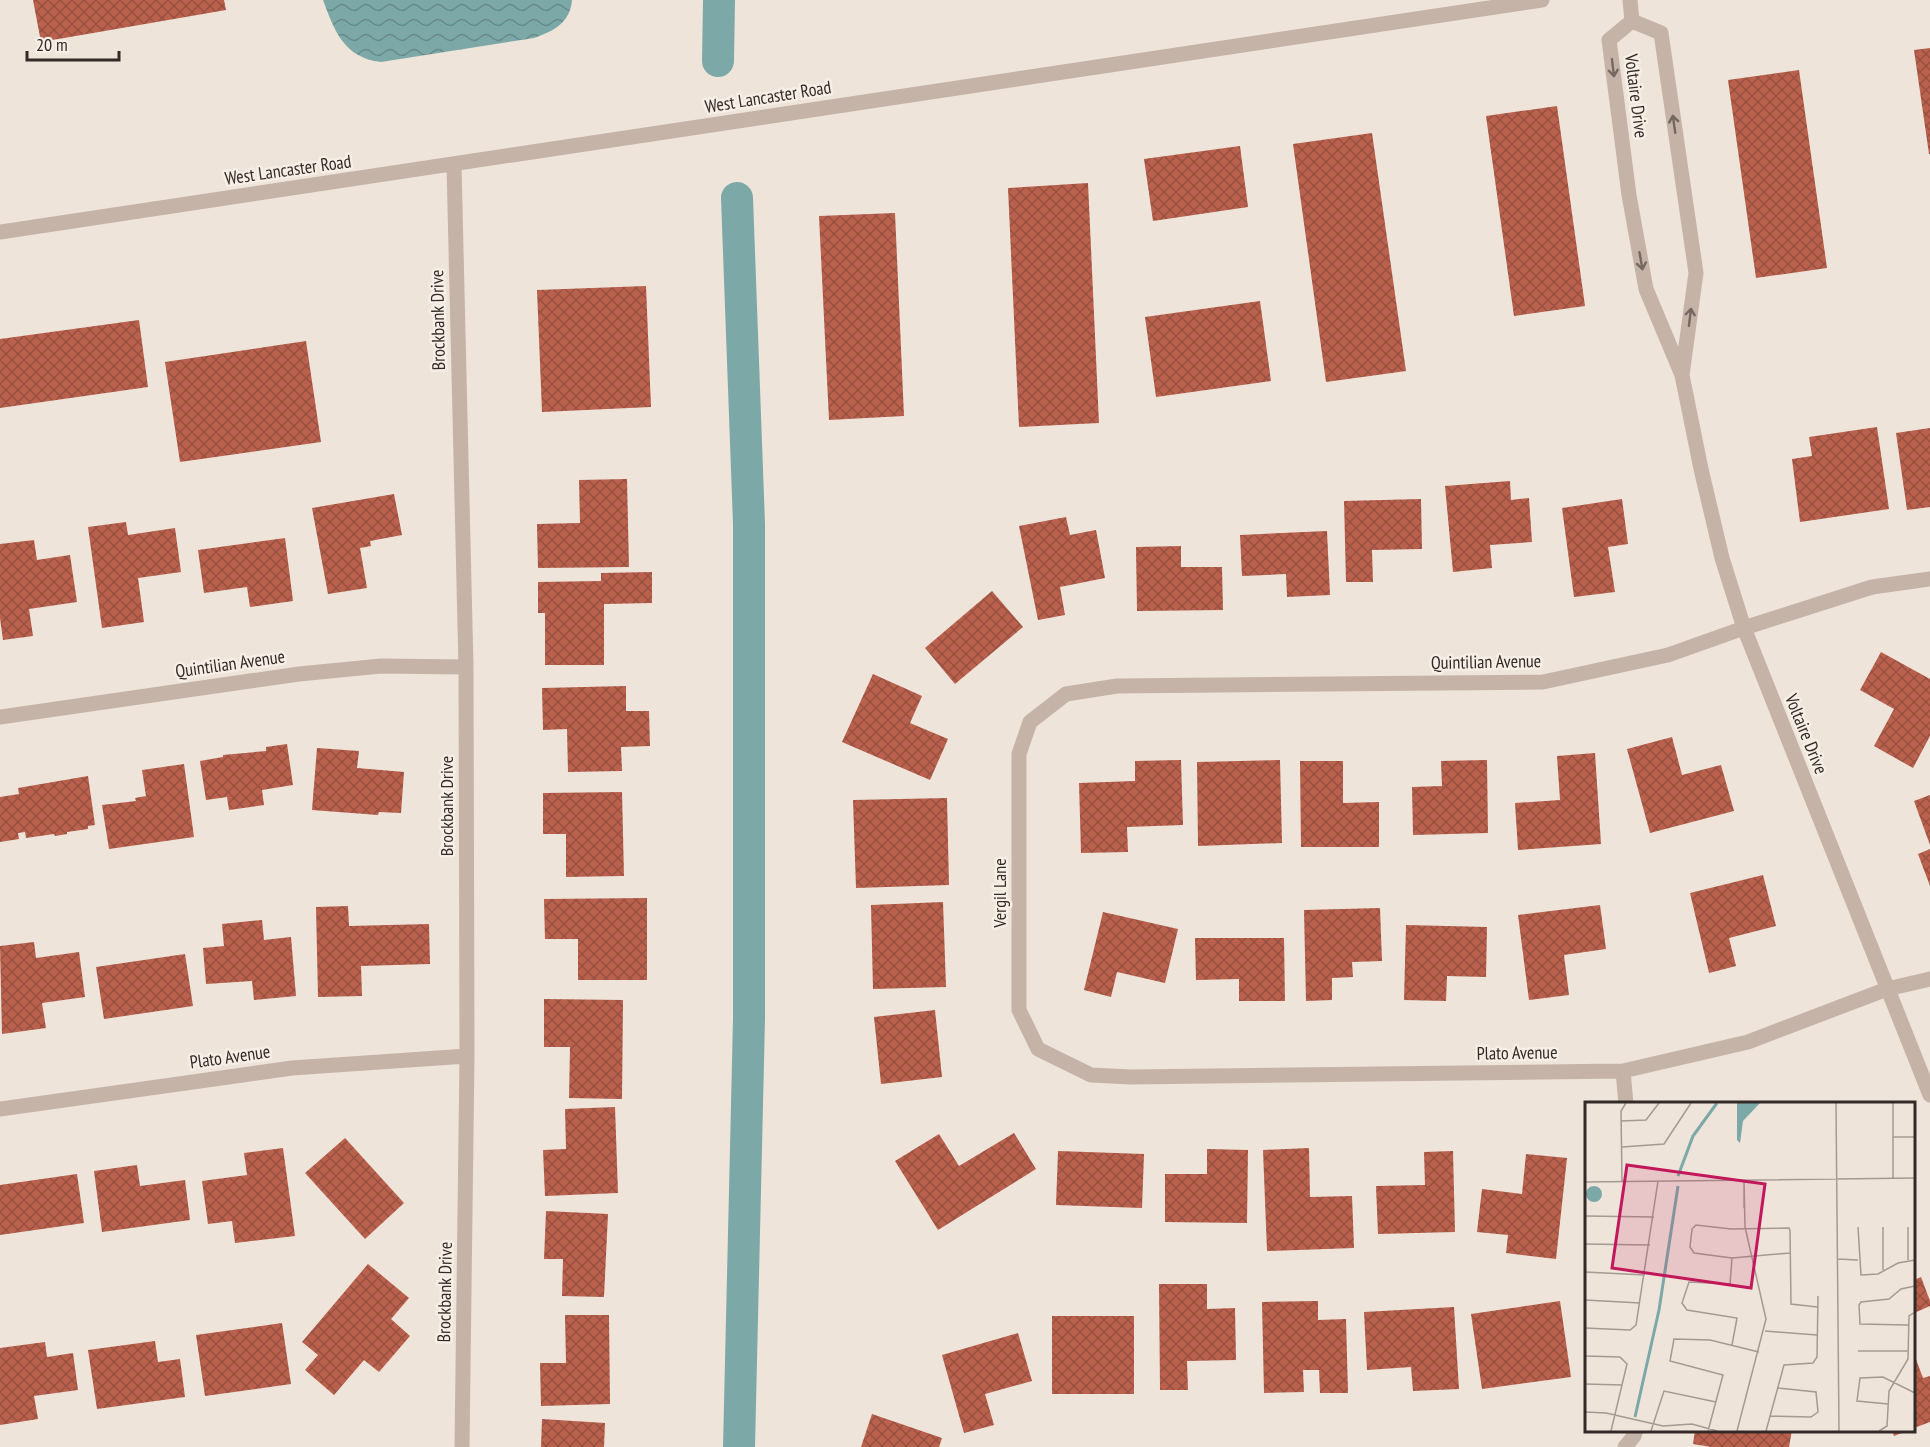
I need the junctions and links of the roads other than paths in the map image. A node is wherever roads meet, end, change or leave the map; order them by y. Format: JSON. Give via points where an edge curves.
{"nodes":[{"id":1,"x":1542,"y":0,"type":"edge"},
{"id":2,"x":1630,"y":0,"type":"edge"},
{"id":3,"x":1632,"y":21,"type":"junction"},
{"id":4,"x":454,"y":165,"type":"junction"},
{"id":5,"x":0,"y":232,"type":"edge"},
{"id":6,"x":1682,"y":375,"type":"junction"},
{"id":7,"x":1930,"y":579,"type":"edge"},
{"id":8,"x":1744,"y":628,"type":"junction"},
{"id":9,"x":466,"y":667,"type":"junction"},
{"id":10,"x":1066,"y":694,"type":"joint"},
{"id":11,"x":0,"y":717,"type":"edge"},
{"id":12,"x":1930,"y":979,"type":"edge"},
{"id":13,"x":1887,"y":989,"type":"junction"},
{"id":14,"x":467,"y":1056,"type":"junction"},
{"id":15,"x":1623,"y":1071,"type":"junction"},
{"id":16,"x":1091,"y":1075,"type":"joint"},
{"id":17,"x":1930,"y":1095,"type":"edge"},
{"id":18,"x":1626,"y":1102,"type":"edge"},
{"id":19,"x":0,"y":1110,"type":"edge"},
{"id":20,"x":1636,"y":1432,"type":"edge"},
{"id":21,"x":462,"y":1447,"type":"edge"},
{"id":22,"x":1625,"y":1447,"type":"edge"}],
"edges":[{"from":1,"to":4,"type":"street","name":"West Lancaster Road"},
{"from":2,"to":3,"type":"street"},
{"from":3,"to":6,"type":"street","name":"Voltaire Drive","one_way":true,"via":[[1609,40],[1629,195],[1646,289]]},
{"from":6,"to":3,"type":"street","name":"Voltaire Drive","one_way":true,"via":[[1696,273],[1661,33]]},
{"from":4,"to":5,"type":"street","name":"West Lancaster Road"},
{"from":4,"to":9,"type":"street","name":"Brockbank Drive"},
{"from":6,"to":8,"type":"street","name":"Voltaire Drive","via":[[1722,558]]},
{"from":7,"to":8,"type":"street","name":"Quintilian Avenue","via":[[1872,587]]},
{"from":8,"to":10,"type":"street","name":"Quintilian Avenue","via":[[1668,655],[1544,682],[1117,686]]},
{"from":8,"to":13,"type":"street","name":"Voltaire Drive"},
{"from":9,"to":11,"type":"street","name":"Quintilian Avenue","via":[[381,666],[299,674]]},
{"from":9,"to":14,"type":"street","name":"Brockbank Drive"},
{"from":10,"to":16,"type":"street","name":"Vergil Lane","via":[[1030,723],[1019,754],[1019,1010],[1038,1049]]},
{"from":12,"to":13,"type":"street","name":"Plato Avenue"},
{"from":13,"to":15,"type":"street","name":"Plato Avenue","via":[[1748,1042]]},
{"from":13,"to":17,"type":"street","name":"Voltaire Drive"},
{"from":14,"to":19,"type":"street","name":"Plato Avenue","via":[[292,1068]]},
{"from":14,"to":21,"type":"street","name":"Brockbank Drive"},
{"from":15,"to":16,"type":"street","name":"Plato Avenue"},
{"from":15,"to":18,"type":"street"},
{"from":20,"to":22,"type":"street"}]}
